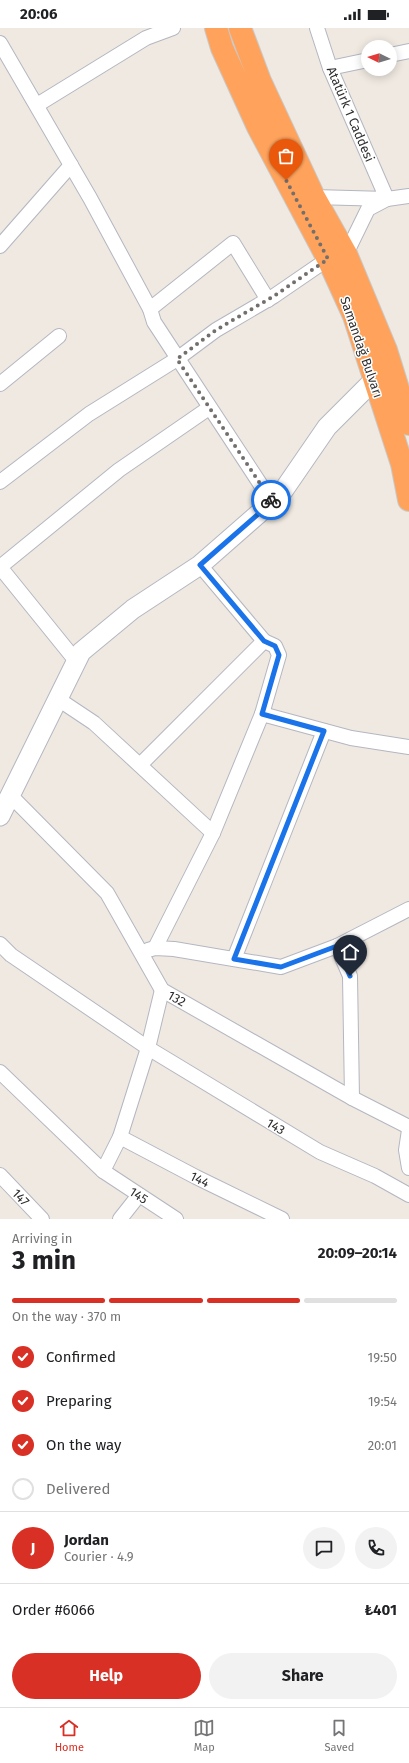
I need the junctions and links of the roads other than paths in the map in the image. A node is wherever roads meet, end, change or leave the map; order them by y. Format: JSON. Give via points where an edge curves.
{"nodes":[{"id":1,"x":173,"y":28,"type":"edge"},
{"id":2,"x":216,"y":28,"type":"edge"},
{"id":3,"x":240,"y":28,"type":"edge"},
{"id":4,"x":317,"y":28,"type":"edge"},
{"id":5,"x":143,"y":33,"type":"edge"},
{"id":6,"x":0,"y":43,"type":"edge"},
{"id":7,"x":409,"y":51,"type":"edge"},
{"id":8,"x":397,"y":54,"type":"edge"},
{"id":9,"x":361,"y":61,"type":"edge"},
{"id":10,"x":330,"y":68,"type":"junction"},
{"id":11,"x":37,"y":106,"type":"junction"},
{"id":12,"x":72,"y":165,"type":"junction"},
{"id":13,"x":409,"y":196,"type":"edge"},
{"id":14,"x":314,"y":197,"type":"junction"},
{"id":15,"x":387,"y":199,"type":"junction"},
{"id":16,"x":0,"y":246,"type":"edge"},
{"id":17,"x":337,"y":256,"type":"junction"},
{"id":18,"x":268,"y":300,"type":"junction"},
{"id":19,"x":150,"y":309,"type":"junction"},
{"id":20,"x":59,"y":336,"type":"dead end"},
{"id":21,"x":177,"y":359,"type":"junction"},
{"id":22,"x":374,"y":380,"type":"junction"},
{"id":23,"x":0,"y":384,"type":"edge"},
{"id":24,"x":209,"y":408,"type":"junction"},
{"id":25,"x":409,"y":424,"type":"edge"},
{"id":26,"x":0,"y":482,"type":"edge"},
{"id":27,"x":409,"y":500,"type":"edge"},
{"id":28,"x":272,"y":502,"type":"junction"},
{"id":29,"x":200,"y":565,"type":"junction"},
{"id":30,"x":264,"y":641,"type":"junction"},
{"id":31,"x":76,"y":661,"type":"junction"},
{"id":32,"x":58,"y":699,"type":"junction"},
{"id":33,"x":262,"y":714,"type":"junction"},
{"id":34,"x":324,"y":731,"type":"junction"},
{"id":35,"x":409,"y":746,"type":"edge"},
{"id":36,"x":140,"y":765,"type":"junction"},
{"id":37,"x":10,"y":795,"type":"junction"},
{"id":38,"x":0,"y":816,"type":"edge"},
{"id":39,"x":213,"y":834,"type":"junction"},
{"id":40,"x":409,"y":909,"type":"edge"},
{"id":41,"x":0,"y":944,"type":"edge"},
{"id":42,"x":337,"y":946,"type":"junction"},
{"id":43,"x":148,"y":950,"type":"junction"},
{"id":44,"x":234,"y":959,"type":"junction"},
{"id":45,"x":162,"y":990,"type":"junction"},
{"id":46,"x":148,"y":1048,"type":"junction"},
{"id":47,"x":0,"y":1072,"type":"edge"},
{"id":48,"x":352,"y":1098,"type":"junction"},
{"id":49,"x":409,"y":1127,"type":"edge"},
{"id":50,"x":409,"y":1130,"type":"edge"},
{"id":51,"x":120,"y":1137,"type":"junction"},
{"id":52,"x":409,"y":1168,"type":"edge"},
{"id":53,"x":103,"y":1171,"type":"junction"},
{"id":54,"x":0,"y":1175,"type":"edge"},
{"id":55,"x":139,"y":1195,"type":"junction"},
{"id":56,"x":409,"y":1195,"type":"edge"},
{"id":57,"x":42,"y":1219,"type":"edge"},
{"id":58,"x":120,"y":1219,"type":"edge"},
{"id":59,"x":176,"y":1219,"type":"edge"},
{"id":60,"x":282,"y":1219,"type":"edge"}],
"edges":[{"from":1,"to":5,"type":"street"},
{"from":2,"to":17,"type":"highway","name":"Samandağ Bulvarı","via":[[222,48],[258,128]]},
{"from":3,"to":14,"type":"highway","name":"Samandağ Bulvarı","via":[[260,81]]},
{"from":4,"to":10,"type":"street","name":"Atatürk 1 Caddesi"},
{"from":5,"to":11,"type":"street"},
{"from":6,"to":11,"type":"street"},
{"from":7,"to":8,"type":"street"},
{"from":9,"to":10,"type":"street"},
{"from":10,"to":15,"type":"street","name":"Atatürk 1 Caddesi"},
{"from":11,"to":12,"type":"street"},
{"from":12,"to":16,"type":"street"},
{"from":12,"to":19,"type":"street"},
{"from":13,"to":15,"type":"street"},
{"from":14,"to":15,"type":"street"},
{"from":14,"to":17,"type":"highway","name":"Samandağ Bulvarı"},
{"from":15,"to":17,"type":"street","via":[[368,209]]},
{"from":17,"to":18,"type":"street"},
{"from":17,"to":22,"type":"highway","name":"Samandağ Bulvarı"},
{"from":17,"to":25,"type":"highway","name":"Samandağ Bulvarı","via":[[386,350]]},
{"from":18,"to":19,"type":"street","via":[[232,243]]},
{"from":18,"to":21,"type":"street","via":[[216,330]]},
{"from":19,"to":21,"type":"street","via":[[154,322]]},
{"from":20,"to":23,"type":"street"},
{"from":21,"to":24,"type":"street"},
{"from":21,"to":26,"type":"street","via":[[89,414]]},
{"from":22,"to":27,"type":"highway","name":"Samandağ Bulvarı","via":[[402,464]]},
{"from":22,"to":28,"type":"street","via":[[326,427],[283,491]]},
{"from":24,"to":28,"type":"street"},
{"from":24,"to":31,"type":"street","via":[[119,470],[0,567]]},
{"from":28,"to":29,"type":"street"},
{"from":29,"to":30,"type":"street"},
{"from":29,"to":31,"type":"street","via":[[132,609],[81,652]]},
{"from":30,"to":33,"type":"street","via":[[275,646],[279,655]]},
{"from":30,"to":36,"type":"street"},
{"from":31,"to":32,"type":"street"},
{"from":32,"to":36,"type":"street","via":[[94,723]]},
{"from":32,"to":37,"type":"street"},
{"from":33,"to":34,"type":"street"},
{"from":33,"to":39,"type":"street"},
{"from":34,"to":35,"type":"street","via":[[351,738]]},
{"from":34,"to":44,"type":"street"},
{"from":36,"to":39,"type":"street"},
{"from":37,"to":38,"type":"street"},
{"from":37,"to":43,"type":"street","name":"132","via":[[107,893]]},
{"from":39,"to":43,"type":"street"},
{"from":40,"to":42,"type":"street"},
{"from":41,"to":46,"type":"street","name":"143","via":[[11,955]]},
{"from":42,"to":44,"type":"street","via":[[281,967]]},
{"from":42,"to":48,"type":"street","via":[[350,976]]},
{"from":43,"to":44,"type":"street","via":[[174,949]]},
{"from":43,"to":45,"type":"street","name":"132"},
{"from":45,"to":46,"type":"street"},
{"from":45,"to":48,"type":"street","name":"132"},
{"from":46,"to":51,"type":"street"},
{"from":46,"to":56,"type":"street","name":"143","via":[[320,1152],[375,1176]]},
{"from":47,"to":53,"type":"street","name":"145"},
{"from":48,"to":49,"type":"street","name":"132"},
{"from":50,"to":52,"type":"street","via":[[406,1150]]},
{"from":51,"to":53,"type":"street"},
{"from":51,"to":60,"type":"street","name":"144"},
{"from":53,"to":55,"type":"street","name":"145"},
{"from":54,"to":57,"type":"street","name":"147"},
{"from":55,"to":58,"type":"street"},
{"from":55,"to":59,"type":"street","name":"145"}]}
